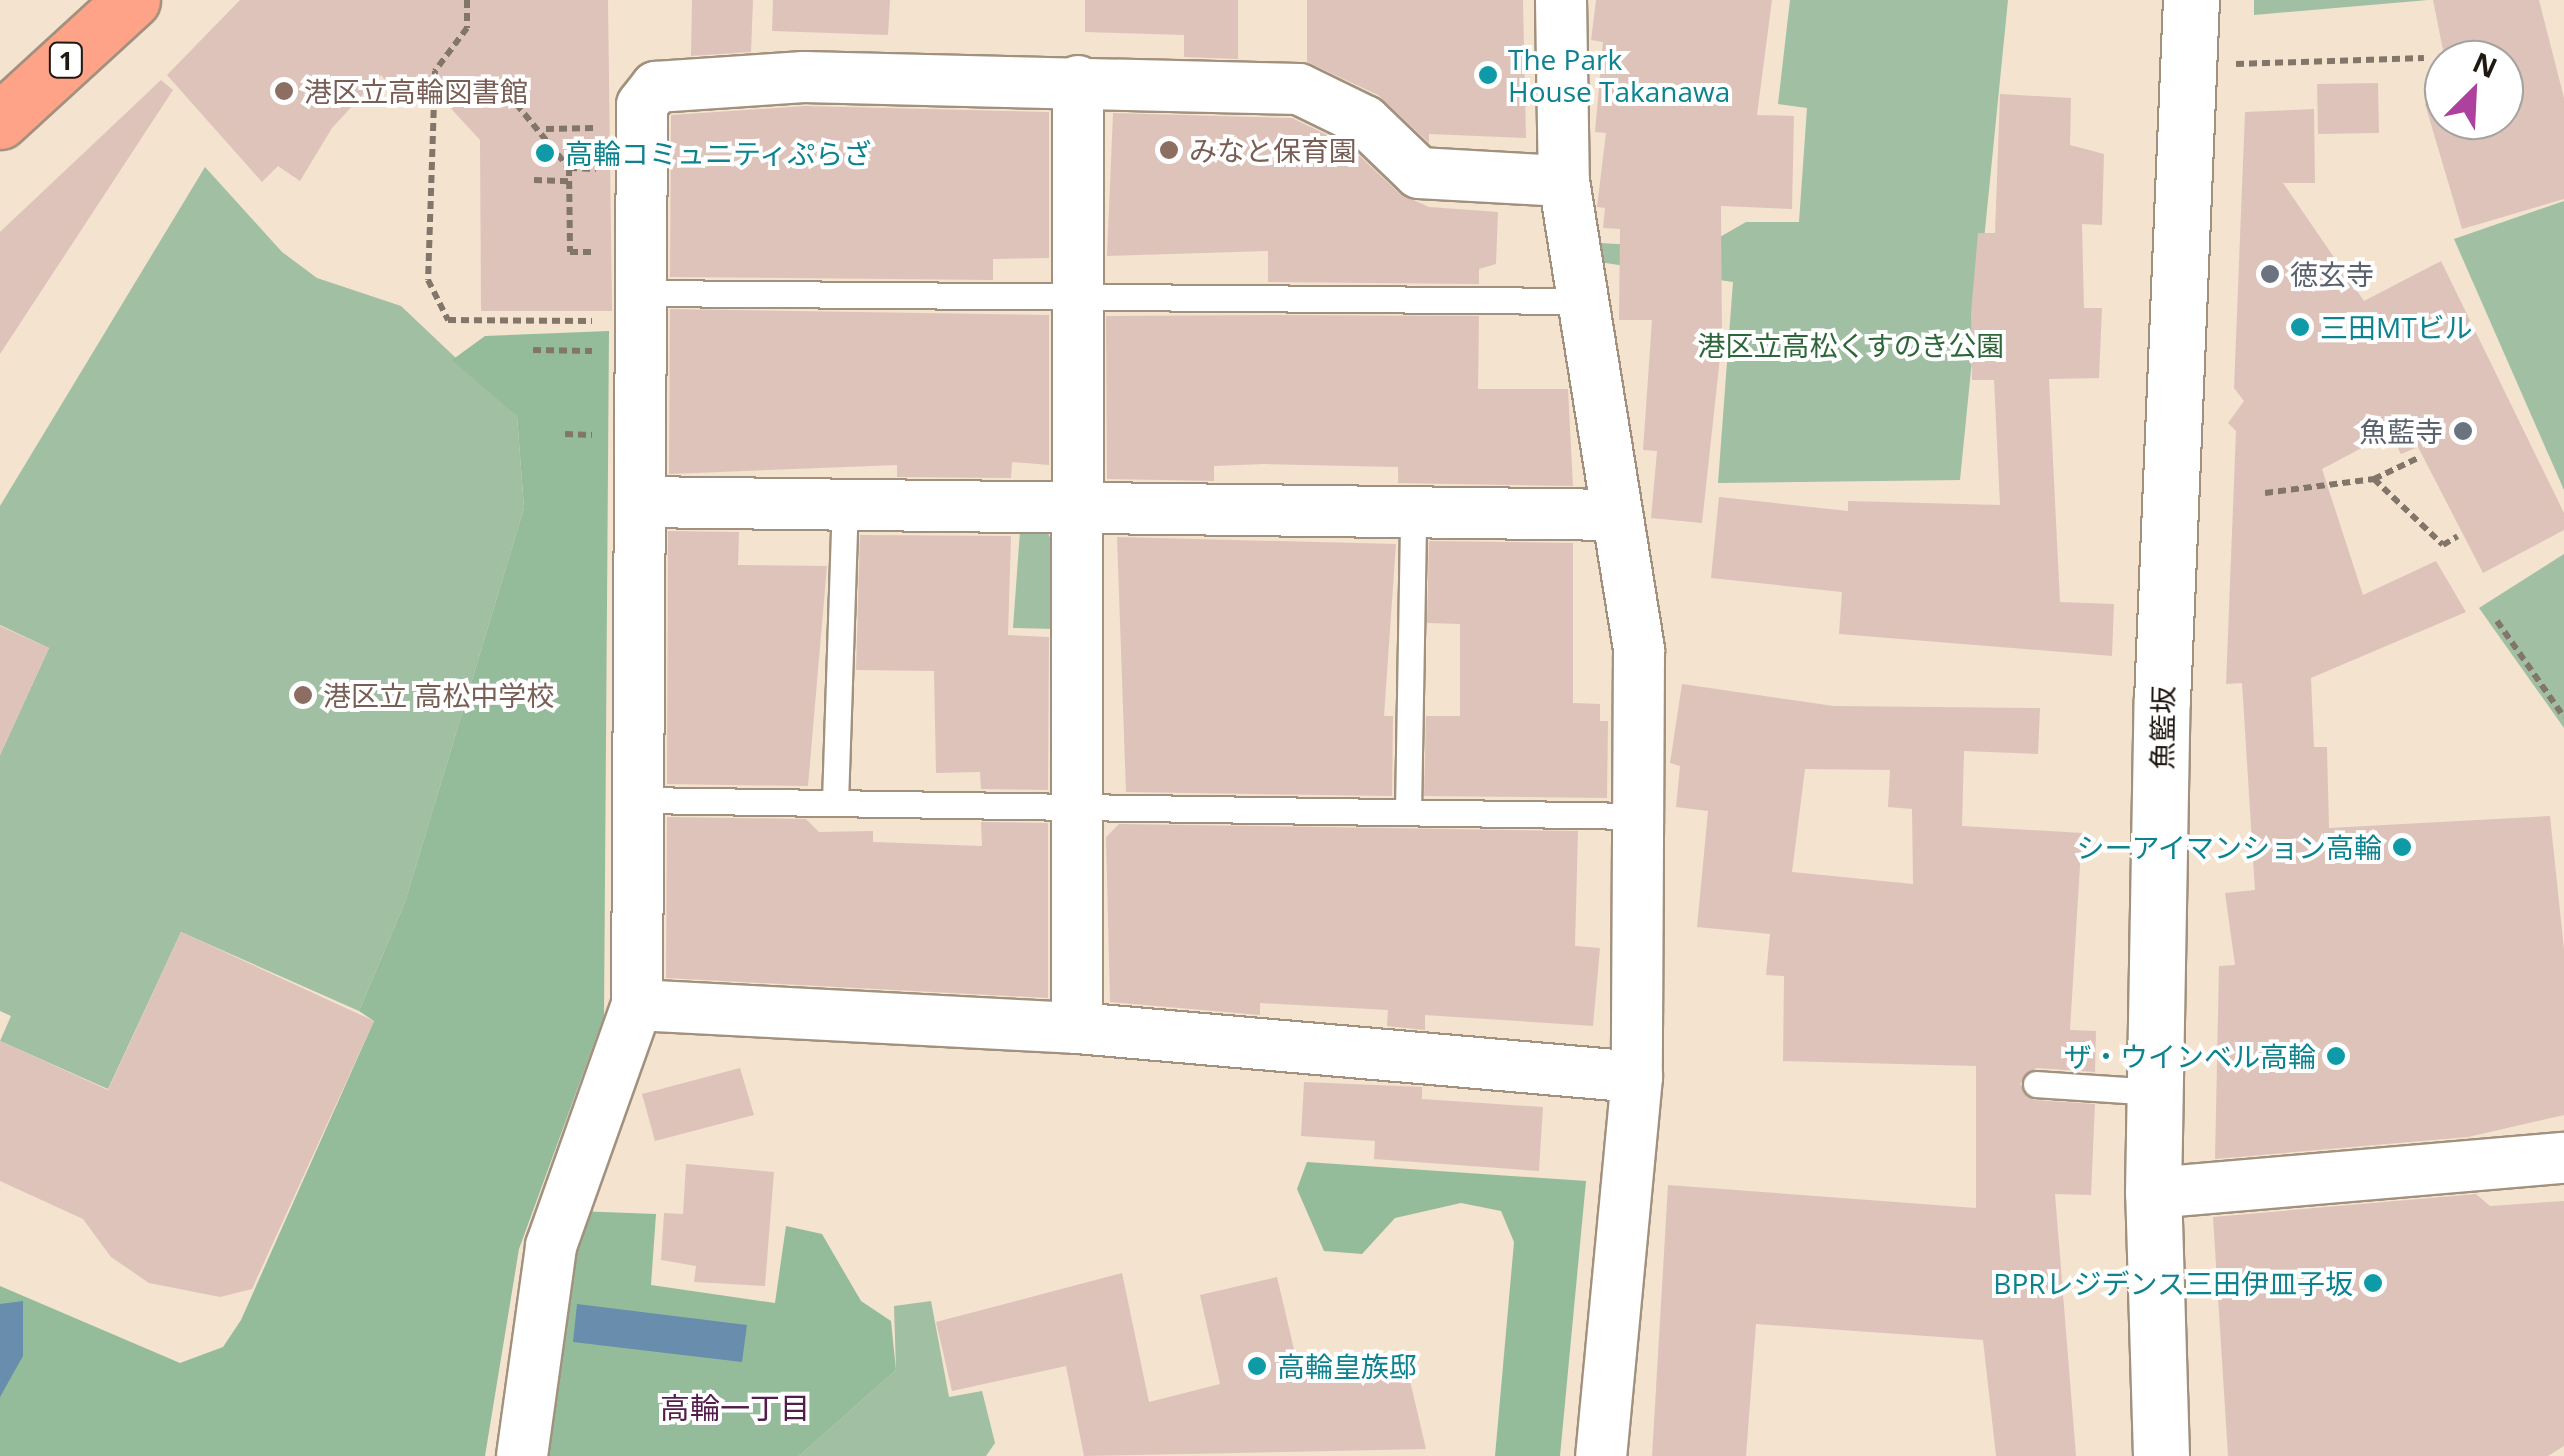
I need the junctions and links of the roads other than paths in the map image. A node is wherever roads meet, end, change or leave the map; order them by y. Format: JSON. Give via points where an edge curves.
{"nodes":[{"id":1,"x":132,"y":0,"type":"edge"},
{"id":2,"x":1561,"y":0,"type":"edge"},
{"id":3,"x":2191,"y":0,"type":"edge"},
{"id":4,"x":1078,"y":82,"type":"junction"},
{"id":5,"x":0,"y":122,"type":"edge"},
{"id":6,"x":1564,"y":181,"type":"junction"},
{"id":7,"x":644,"y":292,"type":"junction"},
{"id":8,"x":1079,"y":295,"type":"junction"},
{"id":9,"x":1578,"y":301,"type":"junction"},
{"id":10,"x":640,"y":502,"type":"junction"},
{"id":11,"x":844,"y":506,"type":"junction"},
{"id":12,"x":1081,"y":509,"type":"junction"},
{"id":13,"x":1413,"y":511,"type":"junction"},
{"id":14,"x":1616,"y":515,"type":"junction"},
{"id":15,"x":641,"y":800,"type":"junction"},
{"id":16,"x":835,"y":802,"type":"junction"},
{"id":17,"x":1078,"y":804,"type":"junction"},
{"id":18,"x":1408,"y":811,"type":"junction"},
{"id":19,"x":1637,"y":816,"type":"junction"},
{"id":20,"x":637,"y":1005,"type":"junction"},
{"id":21,"x":1077,"y":1028,"type":"junction"},
{"id":22,"x":1637,"y":1077,"type":"junction"},
{"id":23,"x":2036,"y":1084,"type":"dead end"},
{"id":24,"x":2155,"y":1092,"type":"junction"},
{"id":25,"x":2564,"y":1158,"type":"edge"},
{"id":26,"x":2153,"y":1192,"type":"junction"},
{"id":27,"x":522,"y":1456,"type":"edge"},
{"id":28,"x":1602,"y":1456,"type":"edge"},
{"id":29,"x":2161,"y":1456,"type":"edge"}],
"edges":[{"from":1,"to":5,"type":"highway","number":"1"},
{"from":2,"to":6,"type":"street"},
{"from":3,"to":24,"type":"main road","name":"魚籃坂"},
{"from":4,"to":6,"type":"street","via":[[1299,89],[1364,121],[1419,173]]},
{"from":4,"to":7,"type":"street","via":[[804,77],[656,88],[642,105]]},
{"from":4,"to":8,"type":"street"},
{"from":6,"to":9,"type":"street"},
{"from":7,"to":8,"type":"lane"},
{"from":7,"to":10,"type":"street"},
{"from":8,"to":9,"type":"lane"},
{"from":8,"to":12,"type":"street"},
{"from":9,"to":14,"type":"street"},
{"from":10,"to":11,"type":"street"},
{"from":10,"to":15,"type":"street"},
{"from":11,"to":12,"type":"street"},
{"from":11,"to":16,"type":"lane"},
{"from":12,"to":13,"type":"street"},
{"from":12,"to":17,"type":"street"},
{"from":13,"to":14,"type":"street"},
{"from":13,"to":18,"type":"lane"},
{"from":14,"to":19,"type":"street","via":[[1639,650]]},
{"from":15,"to":16,"type":"lane"},
{"from":15,"to":20,"type":"street"},
{"from":16,"to":17,"type":"lane"},
{"from":17,"to":18,"type":"lane"},
{"from":17,"to":21,"type":"street"},
{"from":18,"to":19,"type":"lane"},
{"from":19,"to":22,"type":"street"},
{"from":20,"to":21,"type":"street"},
{"from":20,"to":27,"type":"street","via":[[551,1246]]},
{"from":21,"to":22,"type":"street"},
{"from":22,"to":28,"type":"street"},
{"from":23,"to":24,"type":"lane"},
{"from":24,"to":26,"type":"main road","name":"魚籃坂"},
{"from":25,"to":26,"type":"street"},
{"from":26,"to":29,"type":"main road","name":"魚籃坂"}]}
